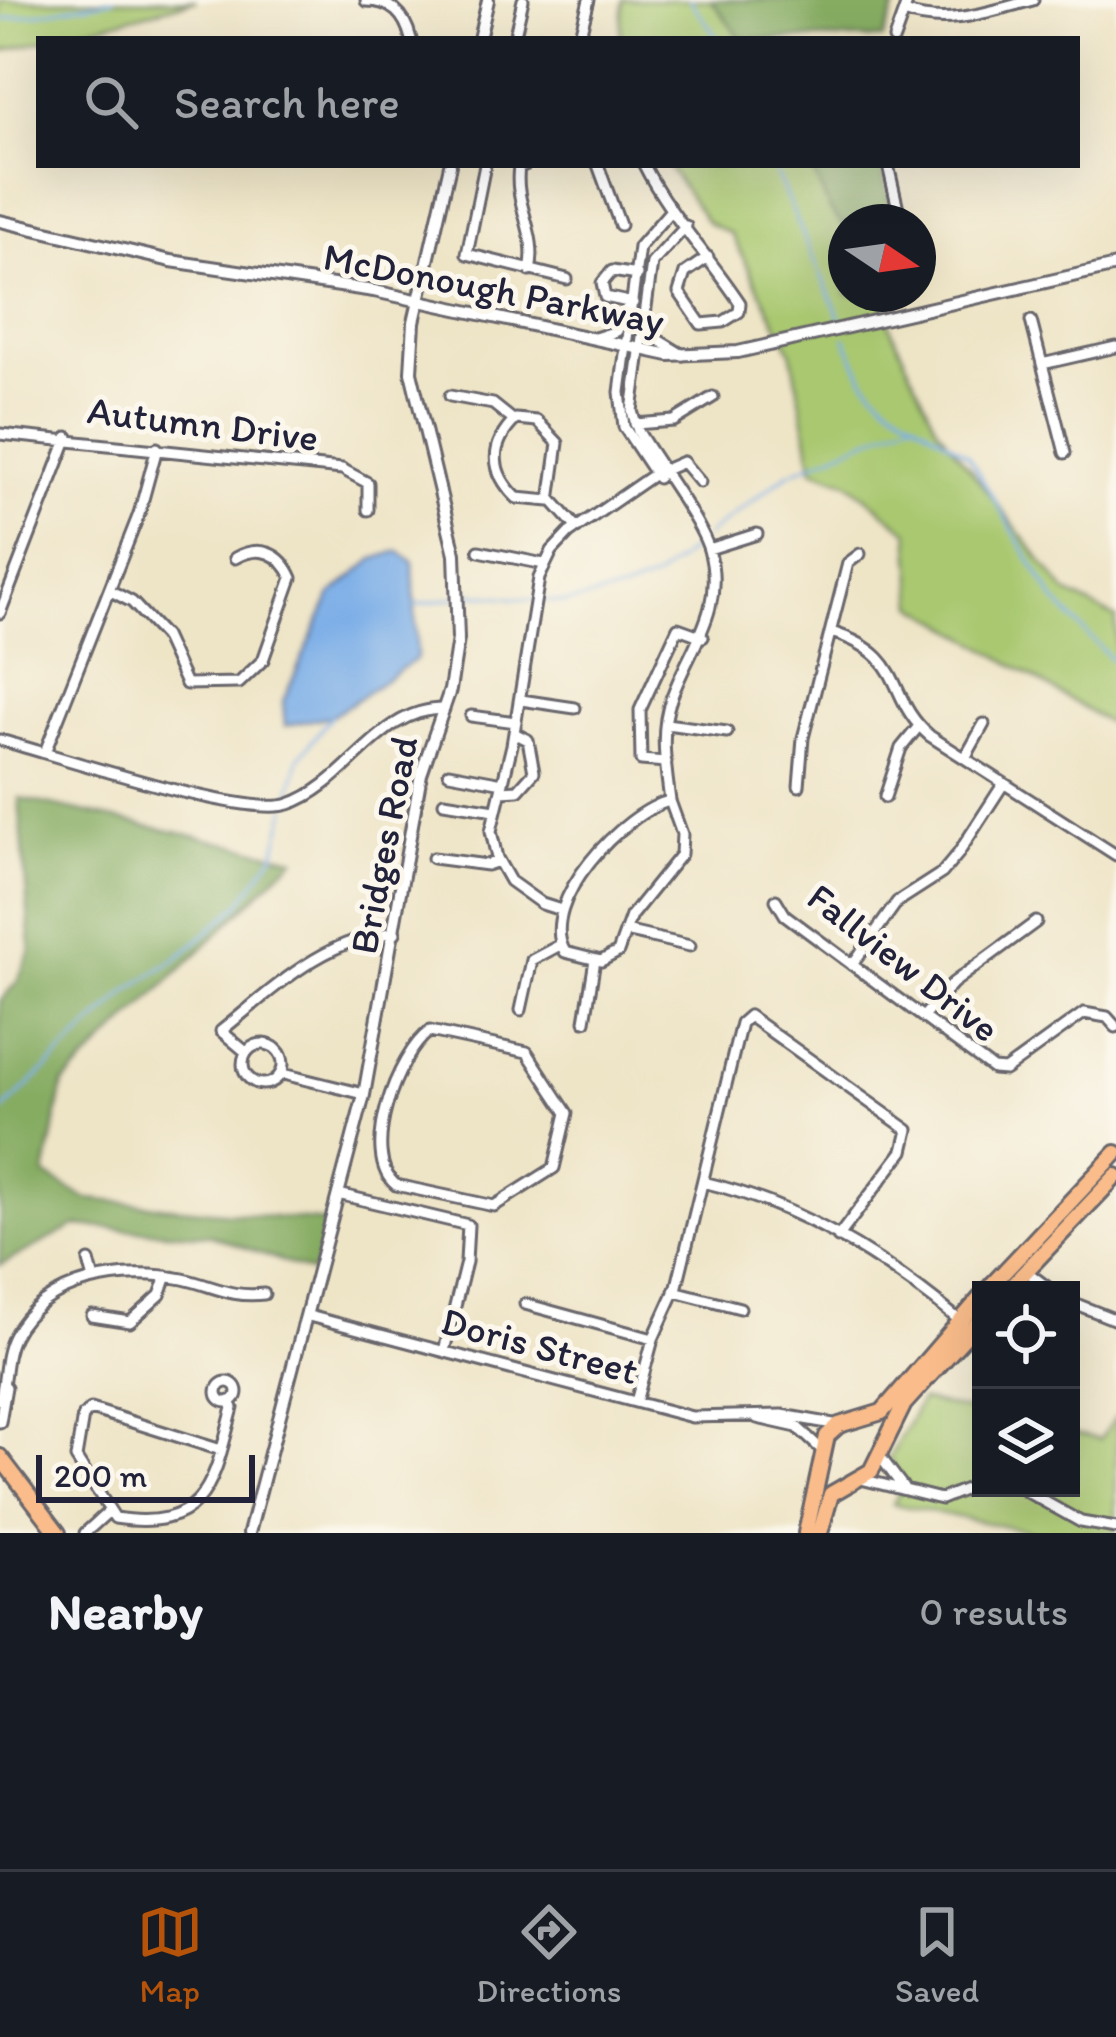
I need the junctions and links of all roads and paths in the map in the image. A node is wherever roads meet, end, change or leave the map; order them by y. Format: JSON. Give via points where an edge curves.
{"nodes":[{"id":1,"x":488,"y":0,"type":"edge"},
{"id":2,"x":523,"y":0,"type":"edge"},
{"id":3,"x":589,"y":0,"type":"edge"},
{"id":4,"x":908,"y":0,"type":"edge"},
{"id":5,"x":1033,"y":0,"type":"edge"},
{"id":6,"x":366,"y":1,"type":"edge"},
{"id":7,"x":904,"y":12,"type":"junction"},
{"id":8,"x":409,"y":36,"type":"edge"},
{"id":9,"x":480,"y":36,"type":"edge"},
{"id":10,"x":515,"y":36,"type":"edge"},
{"id":11,"x":580,"y":36,"type":"edge"},
{"id":12,"x":895,"y":36,"type":"edge"},
{"id":13,"x":449,"y":168,"type":"edge"},
{"id":14,"x":483,"y":168,"type":"edge"},
{"id":15,"x":519,"y":168,"type":"edge"},
{"id":16,"x":599,"y":168,"type":"edge"},
{"id":17,"x":646,"y":168,"type":"edge"},
{"id":18,"x":889,"y":168,"type":"edge"},
{"id":19,"x":897,"y":204,"type":"edge"},
{"id":20,"x":670,"y":210,"type":"junction"},
{"id":21,"x":0,"y":221,"type":"edge"},
{"id":22,"x":620,"y":224,"type":"dead end"},
{"id":23,"x":686,"y":226,"type":"junction"},
{"id":24,"x":708,"y":257,"type":"junction"},
{"id":25,"x":1116,"y":266,"type":"edge"},
{"id":26,"x":530,"y":271,"type":"junction"},
{"id":27,"x":634,"y":274,"type":"junction"},
{"id":28,"x":648,"y":278,"type":"junction"},
{"id":29,"x":567,"y":279,"type":"dead end"},
{"id":30,"x":418,"y":301,"type":"junction"},
{"id":31,"x":628,"y":303,"type":"junction"},
{"id":32,"x":644,"y":303,"type":"junction"},
{"id":33,"x":936,"y":308,"type":"edge"},
{"id":34,"x":918,"y":312,"type":"edge"},
{"id":35,"x":644,"y":319,"type":"junction"},
{"id":36,"x":1031,"y":321,"type":"dead end"},
{"id":37,"x":586,"y":340,"type":"junction"},
{"id":38,"x":1116,"y":347,"type":"edge"},
{"id":39,"x":632,"y":350,"type":"junction"},
{"id":40,"x":683,"y":355,"type":"junction"},
{"id":41,"x":1042,"y":364,"type":"junction"},
{"id":42,"x":450,"y":396,"type":"dead end"},
{"id":43,"x":713,"y":397,"type":"dead end"},
{"id":44,"x":513,"y":420,"type":"junction"},
{"id":45,"x":629,"y":426,"type":"junction"},
{"id":46,"x":0,"y":434,"type":"edge"},
{"id":47,"x":68,"y":437,"type":"junction"},
{"id":48,"x":157,"y":448,"type":"junction"},
{"id":49,"x":1065,"y":453,"type":"dead end"},
{"id":50,"x":658,"y":472,"type":"junction"},
{"id":51,"x":700,"y":482,"type":"dead end"},
{"id":52,"x":552,"y":500,"type":"junction"},
{"id":53,"x":368,"y":510,"type":"dead end"},
{"id":54,"x":577,"y":528,"type":"junction"},
{"id":55,"x":757,"y":534,"type":"dead end"},
{"id":56,"x":709,"y":549,"type":"junction"},
{"id":57,"x":479,"y":551,"type":"dead end"},
{"id":58,"x":860,"y":554,"type":"dead end"},
{"id":59,"x":235,"y":558,"type":"dead end"},
{"id":60,"x":544,"y":563,"type":"junction"},
{"id":61,"x":109,"y":590,"type":"junction"},
{"id":62,"x":0,"y":613,"type":"edge"},
{"id":63,"x":831,"y":632,"type":"junction"},
{"id":64,"x":704,"y":637,"type":"junction"},
{"id":65,"x":520,"y":700,"type":"junction"},
{"id":66,"x":575,"y":707,"type":"dead end"},
{"id":67,"x":444,"y":709,"type":"junction"},
{"id":68,"x":471,"y":716,"type":"dead end"},
{"id":69,"x":666,"y":724,"type":"junction"},
{"id":70,"x":984,"y":724,"type":"dead end"},
{"id":71,"x":919,"y":726,"type":"junction"},
{"id":72,"x":515,"y":727,"type":"junction"},
{"id":73,"x":727,"y":732,"type":"dead end"},
{"id":74,"x":0,"y":740,"type":"edge"},
{"id":75,"x":45,"y":752,"type":"junction"},
{"id":76,"x":965,"y":758,"type":"junction"},
{"id":77,"x":666,"y":762,"type":"junction"},
{"id":78,"x":449,"y":772,"type":"dead end"},
{"id":79,"x":799,"y":786,"type":"dead end"},
{"id":80,"x":1002,"y":786,"type":"junction"},
{"id":81,"x":502,"y":787,"type":"junction"},
{"id":82,"x":885,"y":796,"type":"dead end"},
{"id":83,"x":670,"y":801,"type":"junction"},
{"id":84,"x":444,"y":802,"type":"dead end"},
{"id":85,"x":495,"y":810,"type":"junction"},
{"id":86,"x":1116,"y":855,"type":"edge"},
{"id":87,"x":433,"y":858,"type":"dead end"},
{"id":88,"x":498,"y":861,"type":"junction"},
{"id":89,"x":776,"y":900,"type":"dead end"},
{"id":90,"x":562,"y":910,"type":"junction"},
{"id":91,"x":1036,"y":922,"type":"dead end"},
{"id":92,"x":626,"y":931,"type":"junction"},
{"id":93,"x":395,"y":933,"type":"junction"},
{"id":94,"x":560,"y":945,"type":"junction"},
{"id":95,"x":690,"y":946,"type":"dead end"},
{"id":96,"x":595,"y":960,"type":"junction"},
{"id":97,"x":852,"y":964,"type":"junction"},
{"id":98,"x":520,"y":1010,"type":"dead end"},
{"id":99,"x":923,"y":1017,"type":"junction"},
{"id":100,"x":585,"y":1021,"type":"dead end"},
{"id":101,"x":1116,"y":1027,"type":"edge"},
{"id":102,"x":246,"y":1052,"type":"junction"},
{"id":103,"x":284,"y":1074,"type":"junction"},
{"id":104,"x":362,"y":1094,"type":"junction"},
{"id":105,"x":389,"y":1101,"type":"junction"},
{"id":106,"x":1116,"y":1154,"type":"edge"},
{"id":107,"x":1116,"y":1176,"type":"edge"},
{"id":108,"x":703,"y":1181,"type":"junction"},
{"id":109,"x":338,"y":1194,"type":"junction"},
{"id":110,"x":838,"y":1238,"type":"junction"},
{"id":111,"x":89,"y":1261,"type":"dead end"},
{"id":112,"x":1026,"y":1270,"type":"junction"},
{"id":113,"x":167,"y":1276,"type":"junction"},
{"id":114,"x":94,"y":1280,"type":"junction"},
{"id":115,"x":996,"y":1281,"type":"edge"},
{"id":116,"x":1016,"y":1281,"type":"edge"},
{"id":117,"x":1040,"y":1281,"type":"edge"},
{"id":118,"x":674,"y":1291,"type":"junction"},
{"id":119,"x":264,"y":1294,"type":"dead end"},
{"id":120,"x":525,"y":1304,"type":"dead end"},
{"id":121,"x":972,"y":1306,"type":"edge"},
{"id":122,"x":1080,"y":1306,"type":"edge"},
{"id":123,"x":740,"y":1308,"type":"dead end"},
{"id":124,"x":92,"y":1316,"type":"dead end"},
{"id":125,"x":309,"y":1316,"type":"junction"},
{"id":126,"x":959,"y":1320,"type":"junction"},
{"id":127,"x":1116,"y":1320,"type":"edge"},
{"id":128,"x":972,"y":1329,"type":"edge"},
{"id":129,"x":652,"y":1339,"type":"junction"},
{"id":130,"x":444,"y":1351,"type":"junction"},
{"id":131,"x":5,"y":1382,"type":"junction"},
{"id":132,"x":0,"y":1400,"type":"edge"},
{"id":133,"x":230,"y":1401,"type":"dead end"},
{"id":134,"x":636,"y":1402,"type":"junction"},
{"id":135,"x":757,"y":1418,"type":"junction"},
{"id":136,"x":0,"y":1422,"type":"edge"},
{"id":137,"x":856,"y":1422,"type":"junction"},
{"id":138,"x":839,"y":1425,"type":"junction"},
{"id":139,"x":221,"y":1450,"type":"junction"},
{"id":140,"x":821,"y":1452,"type":"junction"},
{"id":141,"x":879,"y":1454,"type":"junction"},
{"id":142,"x":0,"y":1457,"type":"edge"},
{"id":143,"x":855,"y":1480,"type":"junction"},
{"id":144,"x":972,"y":1487,"type":"edge"},
{"id":145,"x":907,"y":1491,"type":"junction"},
{"id":146,"x":1036,"y":1497,"type":"edge"},
{"id":147,"x":108,"y":1512,"type":"junction"},
{"id":148,"x":1116,"y":1528,"type":"edge"},
{"id":149,"x":58,"y":1533,"type":"edge"},
{"id":150,"x":85,"y":1533,"type":"edge"},
{"id":151,"x":249,"y":1533,"type":"edge"},
{"id":152,"x":806,"y":1533,"type":"edge"},
{"id":153,"x":820,"y":1533,"type":"edge"}],
"edges":[{"from":1,"to":9,"type":"street"},
{"from":2,"to":10,"type":"street"},
{"from":3,"to":11,"type":"street"},
{"from":4,"to":7,"type":"street"},
{"from":5,"to":7,"type":"street","via":[[958,19]]},
{"from":6,"to":8,"type":"street","via":[[396,10]]},
{"from":7,"to":12,"type":"street"},
{"from":13,"to":30,"type":"street","name":"Bridges Road"},
{"from":14,"to":26,"type":"street","via":[[466,253]]},
{"from":15,"to":26,"type":"street","via":[[514,188],[535,245]]},
{"from":16,"to":22,"type":"street"},
{"from":17,"to":20,"type":"street"},
{"from":18,"to":19,"type":"street"},
{"from":20,"to":23,"type":"street"},
{"from":20,"to":27,"type":"street","via":[[640,242]]},
{"from":21,"to":30,"type":"street","name":"McDonough Parkway","via":[[171,261]]},
{"from":23,"to":24,"type":"street"},
{"from":23,"to":28,"type":"street","via":[[657,253]]},
{"from":24,"to":24,"type":"street","via":[[741,306],[726,321],[701,324],[679,292],[685,273]]},
{"from":25,"to":33,"type":"street","name":"McDonough Parkway"},
{"from":26,"to":29,"type":"street"},
{"from":27,"to":28,"type":"street"},
{"from":27,"to":31,"type":"street"},
{"from":27,"to":31,"type":"street","via":[[612,271],[602,283],[605,296]]},
{"from":28,"to":32,"type":"street"},
{"from":30,"to":37,"type":"street","name":"McDonough Parkway"},
{"from":30,"to":67,"type":"street","name":"Bridges Road","via":[[415,404],[459,597]]},
{"from":31,"to":32,"type":"street"},
{"from":31,"to":37,"type":"street","via":[[617,331]]},
{"from":31,"to":39,"type":"street"},
{"from":32,"to":35,"type":"street"},
{"from":34,"to":40,"type":"street","name":"McDonough Parkway","via":[[738,352]]},
{"from":35,"to":39,"type":"street"},
{"from":35,"to":40,"type":"street","via":[[655,338]]},
{"from":36,"to":41,"type":"street"},
{"from":37,"to":39,"type":"street","name":"McDonough Parkway"},
{"from":38,"to":41,"type":"street"},
{"from":39,"to":40,"type":"street","name":"McDonough Parkway"},
{"from":39,"to":45,"type":"street"},
{"from":41,"to":49,"type":"street"},
{"from":42,"to":44,"type":"street","via":[[497,406]]},
{"from":43,"to":45,"type":"street","via":[[674,421]]},
{"from":44,"to":52,"type":"street","via":[[537,421],[556,437]]},
{"from":44,"to":52,"type":"street","via":[[495,465],[517,498]]},
{"from":45,"to":50,"type":"street"},
{"from":46,"to":47,"type":"street","name":"Autumn Drive"},
{"from":47,"to":48,"type":"street","name":"Autumn Drive"},
{"from":47,"to":62,"type":"street"},
{"from":48,"to":53,"type":"street","name":"Autumn Drive","via":[[342,469],[368,483]]},
{"from":48,"to":61,"type":"street"},
{"from":50,"to":51,"type":"street","via":[[683,462]]},
{"from":50,"to":54,"type":"street"},
{"from":50,"to":56,"type":"street"},
{"from":52,"to":54,"type":"street"},
{"from":54,"to":60,"type":"street"},
{"from":55,"to":56,"type":"street"},
{"from":56,"to":64,"type":"street","via":[[713,593]]},
{"from":57,"to":60,"type":"street"},
{"from":58,"to":63,"type":"street","via":[[848,563]]},
{"from":59,"to":61,"type":"street","via":[[265,551],[292,578],[262,660],[238,683],[186,684],[164,636]]},
{"from":60,"to":65,"type":"street"},
{"from":61,"to":75,"type":"street"},
{"from":63,"to":71,"type":"street","via":[[877,653]]},
{"from":63,"to":79,"type":"street"},
{"from":64,"to":69,"type":"street","via":[[672,695]]},
{"from":64,"to":77,"type":"street","via":[[678,628],[640,710],[640,760]]},
{"from":65,"to":66,"type":"street"},
{"from":65,"to":72,"type":"street"},
{"from":67,"to":75,"type":"street","via":[[418,709],[398,720],[320,787],[272,809]]},
{"from":67,"to":93,"type":"street","name":"Bridges Road","via":[[421,774]]},
{"from":68,"to":72,"type":"street"},
{"from":69,"to":73,"type":"street"},
{"from":69,"to":77,"type":"street"},
{"from":70,"to":76,"type":"street"},
{"from":71,"to":76,"type":"street"},
{"from":71,"to":82,"type":"street"},
{"from":72,"to":81,"type":"street"},
{"from":72,"to":81,"type":"street","via":[[529,740],[534,772],[515,792]]},
{"from":74,"to":75,"type":"street"},
{"from":76,"to":80,"type":"street"},
{"from":77,"to":83,"type":"street"},
{"from":78,"to":81,"type":"street"},
{"from":80,"to":86,"type":"street"},
{"from":80,"to":97,"type":"street","via":[[942,873],[897,902]]},
{"from":81,"to":85,"type":"street"},
{"from":83,"to":90,"type":"street","via":[[650,809],[582,870]]},
{"from":83,"to":92,"type":"street","via":[[681,854]]},
{"from":84,"to":85,"type":"street"},
{"from":85,"to":88,"type":"street"},
{"from":87,"to":88,"type":"street"},
{"from":88,"to":90,"type":"street","via":[[516,887]]},
{"from":89,"to":97,"type":"street","name":"Fallview Drive"},
{"from":90,"to":94,"type":"street"},
{"from":91,"to":99,"type":"street","via":[[953,982]]},
{"from":92,"to":95,"type":"street"},
{"from":92,"to":96,"type":"street","via":[[616,955]]},
{"from":93,"to":102,"type":"street","via":[[365,934],[337,948],[220,1031]]},
{"from":93,"to":104,"type":"street","name":"Bridges Road"},
{"from":94,"to":96,"type":"street"},
{"from":94,"to":98,"type":"street","via":[[532,960]]},
{"from":96,"to":100,"type":"street"},
{"from":97,"to":99,"type":"street","name":"Fallview Drive"},
{"from":99,"to":101,"type":"street","name":"Fallview Drive","via":[[1005,1070],[1084,1013]]},
{"from":102,"to":103,"type":"street","via":[[271,1046]]},
{"from":102,"to":103,"type":"street","via":[[243,1071],[251,1082]]},
{"from":103,"to":104,"type":"street"},
{"from":104,"to":105,"type":"street"},
{"from":104,"to":109,"type":"street","name":"Bridges Road"},
{"from":105,"to":105,"type":"street","via":[[401,1060],[432,1030],[527,1052],[568,1117],[554,1168],[490,1206],[390,1182],[380,1143]]},
{"from":106,"to":115,"type":"main road"},
{"from":107,"to":112,"type":"main road"},
{"from":108,"to":110,"type":"street","via":[[772,1201]]},
{"from":108,"to":110,"type":"street","via":[[741,1023],[755,1016],[908,1130],[901,1153]]},
{"from":108,"to":118,"type":"street"},
{"from":109,"to":125,"type":"street","name":"Bridges Road"},
{"from":109,"to":130,"type":"street","via":[[468,1225]]},
{"from":110,"to":126,"type":"street"},
{"from":111,"to":114,"type":"street"},
{"from":112,"to":116,"type":"main road"},
{"from":112,"to":117,"type":"street"},
{"from":113,"to":114,"type":"street","via":[[137,1271]]},
{"from":113,"to":119,"type":"street","via":[[229,1297]]},
{"from":113,"to":124,"type":"street","via":[[160,1295],[130,1322]]},
{"from":114,"to":131,"type":"street","via":[[25,1320],[11,1343]]},
{"from":118,"to":123,"type":"street"},
{"from":118,"to":129,"type":"street"},
{"from":120,"to":129,"type":"street"},
{"from":121,"to":126,"type":"main road"},
{"from":122,"to":127,"type":"street"},
{"from":125,"to":130,"type":"street","name":"Doris Street"},
{"from":125,"to":151,"type":"street","name":"Bridges Road"},
{"from":126,"to":137,"type":"main road","via":[[882,1412]]},
{"from":128,"to":141,"type":"main road","via":[[904,1404]]},
{"from":129,"to":134,"type":"street"},
{"from":130,"to":134,"type":"street","name":"Doris Street"},
{"from":131,"to":132,"type":"street"},
{"from":131,"to":136,"type":"street"},
{"from":133,"to":139,"type":"street"},
{"from":134,"to":135,"type":"street","name":"Doris Street","via":[[703,1418]]},
{"from":135,"to":138,"type":"street","name":"Doris Street"},
{"from":135,"to":140,"type":"street","name":"Doris Street","via":[[797,1426]]},
{"from":137,"to":138,"type":"main road"},
{"from":137,"to":141,"type":"main road","via":[[872,1433]]},
{"from":138,"to":140,"type":"main road"},
{"from":139,"to":147,"type":"street","via":[[208,1498],[192,1518],[164,1528]]},
{"from":139,"to":147,"type":"street","via":[[91,1409],[76,1458]]},
{"from":140,"to":143,"type":"main road","via":[[832,1473]]},
{"from":140,"to":152,"type":"main road"},
{"from":141,"to":143,"type":"main road"},
{"from":141,"to":145,"type":"street"},
{"from":142,"to":149,"type":"main road"},
{"from":143,"to":145,"type":"street"},
{"from":143,"to":153,"type":"main road","via":[[831,1494]]},
{"from":144,"to":145,"type":"street","via":[[941,1499]]},
{"from":146,"to":148,"type":"street","via":[[1082,1522]]},
{"from":147,"to":150,"type":"street"}]}
